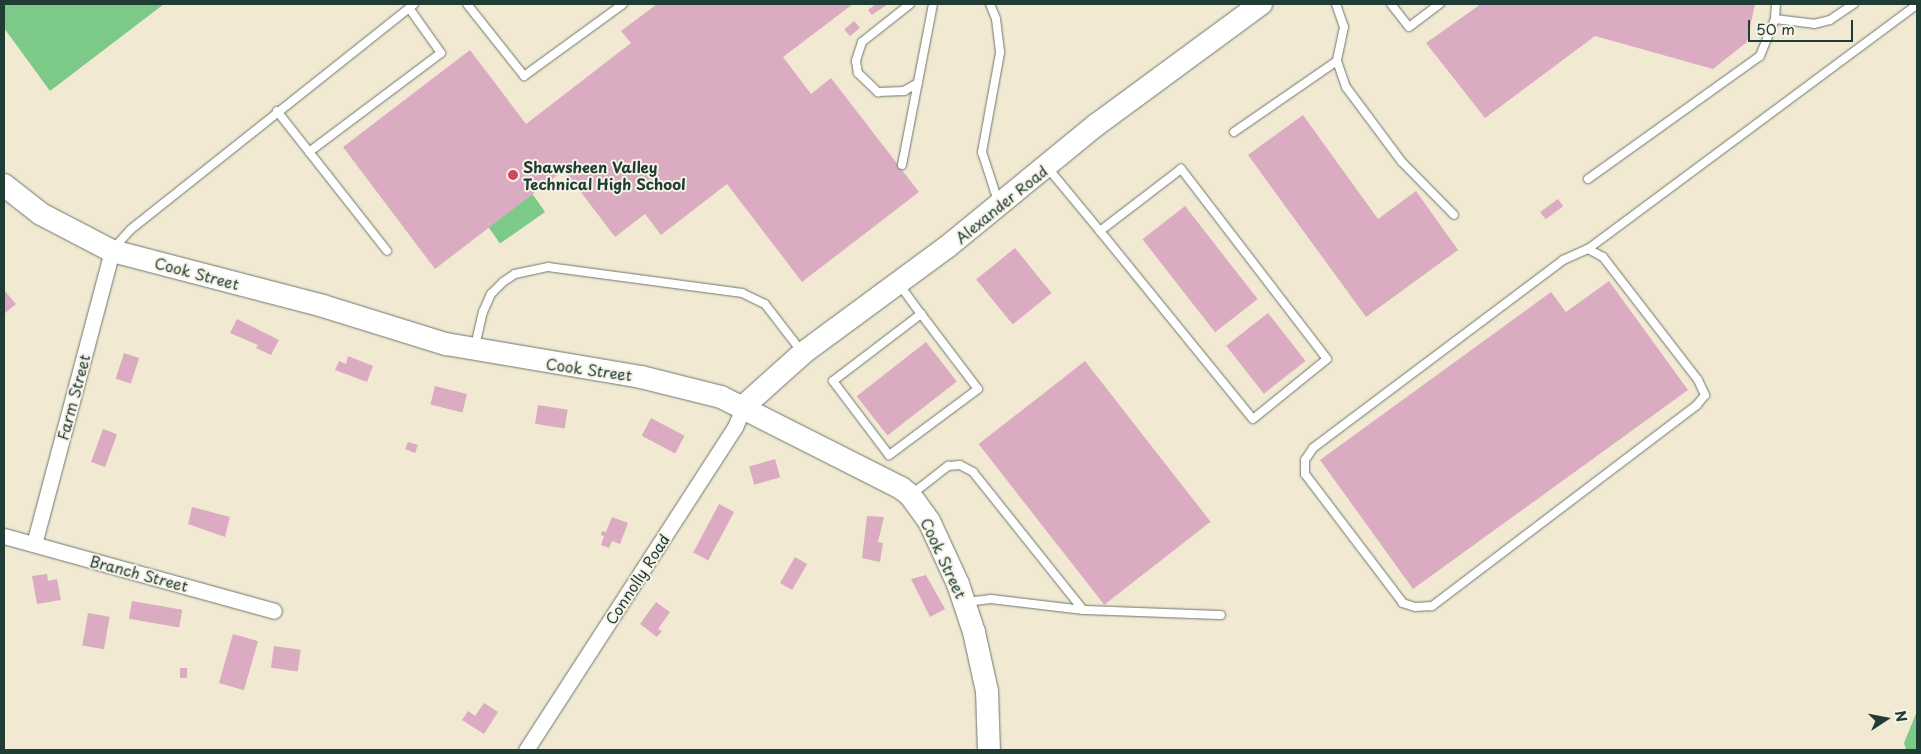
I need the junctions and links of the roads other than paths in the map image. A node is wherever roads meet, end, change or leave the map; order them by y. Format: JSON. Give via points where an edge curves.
{"nodes":[{"id":1,"x":466,"y":4,"type":"edge"},
{"id":2,"x":623,"y":4,"type":"edge"},
{"id":3,"x":910,"y":4,"type":"edge"},
{"id":4,"x":933,"y":4,"type":"edge"},
{"id":5,"x":990,"y":4,"type":"edge"},
{"id":6,"x":1261,"y":4,"type":"edge"},
{"id":7,"x":1336,"y":4,"type":"edge"},
{"id":8,"x":1391,"y":4,"type":"edge"},
{"id":9,"x":1440,"y":4,"type":"edge"},
{"id":10,"x":1776,"y":4,"type":"edge"},
{"id":11,"x":1854,"y":4,"type":"edge"},
{"id":12,"x":1917,"y":5,"type":"edge"},
{"id":13,"x":412,"y":6,"type":"edge"},
{"id":14,"x":1775,"y":19,"type":"junction"},
{"id":15,"x":1337,"y":61,"type":"junction"},
{"id":16,"x":918,"y":83,"type":"junction"},
{"id":17,"x":277,"y":111,"type":"junction"},
{"id":18,"x":1234,"y":132,"type":"dead end"},
{"id":19,"x":309,"y":152,"type":"junction"},
{"id":20,"x":902,"y":165,"type":"dead end"},
{"id":21,"x":1048,"y":167,"type":"junction"},
{"id":22,"x":1588,"y":179,"type":"dead end"},
{"id":23,"x":4,"y":185,"type":"edge"},
{"id":24,"x":999,"y":205,"type":"junction"},
{"id":25,"x":1454,"y":215,"type":"dead end"},
{"id":26,"x":1100,"y":232,"type":"junction"},
{"id":27,"x":1588,"y":248,"type":"junction"},
{"id":28,"x":112,"y":251,"type":"junction"},
{"id":29,"x":387,"y":251,"type":"dead end"},
{"id":30,"x":898,"y":283,"type":"junction"},
{"id":31,"x":921,"y":314,"type":"junction"},
{"id":32,"x":474,"y":350,"type":"junction"},
{"id":33,"x":803,"y":353,"type":"junction"},
{"id":34,"x":744,"y":406,"type":"junction"},
{"id":35,"x":910,"y":495,"type":"junction"},
{"id":36,"x":4,"y":536,"type":"edge"},
{"id":37,"x":34,"y":544,"type":"junction"},
{"id":38,"x":964,"y":602,"type":"junction"},
{"id":39,"x":1083,"y":610,"type":"junction"},
{"id":40,"x":274,"y":611,"type":"dead end"},
{"id":41,"x":1221,"y":615,"type":"dead end"},
{"id":42,"x":526,"y":750,"type":"edge"},
{"id":43,"x":989,"y":750,"type":"edge"}],
"edges":[{"from":1,"to":2,"type":"lane","via":[[524,76]]},
{"from":3,"to":16,"type":"lane","via":[[862,42],[856,61],[858,72],[878,92],[904,92]]},
{"from":4,"to":16,"type":"lane"},
{"from":5,"to":24,"type":"lane","via":[[996,20],[1000,53],[982,152]]},
{"from":6,"to":21,"type":"street","name":"Alexander Road","via":[[1096,125]]},
{"from":7,"to":15,"type":"lane","via":[[1344,27]]},
{"from":8,"to":9,"type":"lane","via":[[1409,27]]},
{"from":10,"to":14,"type":"lane"},
{"from":11,"to":14,"type":"lane","via":[[1830,20],[1814,24]]},
{"from":12,"to":27,"type":"lane"},
{"from":13,"to":17,"type":"lane"},
{"from":13,"to":19,"type":"lane","via":[[442,53]]},
{"from":14,"to":22,"type":"lane","via":[[1760,56]]},
{"from":15,"to":18,"type":"lane"},
{"from":15,"to":25,"type":"lane","via":[[1346,87],[1402,162]]},
{"from":16,"to":20,"type":"lane"},
{"from":17,"to":19,"type":"lane"},
{"from":17,"to":28,"type":"lane","via":[[130,230]]},
{"from":19,"to":29,"type":"lane"},
{"from":21,"to":24,"type":"street","name":"Alexander Road"},
{"from":21,"to":26,"type":"lane"},
{"from":23,"to":28,"type":"street","name":"Cook Street","via":[[41,214]]},
{"from":24,"to":30,"type":"street","name":"Alexander Road"},
{"from":26,"to":26,"type":"lane","via":[[1253,419],[1327,360],[1181,169]]},
{"from":27,"to":27,"type":"lane","via":[[1563,260],[1359,412],[1313,448],[1306,460],[1305,474],[1403,603],[1415,607],[1432,606],[1697,405],[1705,395],[1698,380],[1604,257]]},
{"from":28,"to":32,"type":"street","name":"Cook Street","via":[[323,306]]},
{"from":28,"to":37,"type":"street","name":"Farm Street"},
{"from":30,"to":31,"type":"lane"},
{"from":30,"to":33,"type":"street","name":"Alexander Road"},
{"from":31,"to":31,"type":"lane","via":[[978,389],[889,455],[834,382]]},
{"from":32,"to":33,"type":"lane","via":[[492,294],[515,274],[548,267],[726,289],[748,295],[765,304]]},
{"from":32,"to":34,"type":"street","name":"Cook Street","via":[[691,387]]},
{"from":33,"to":34,"type":"street","name":"Alexander Road"},
{"from":34,"to":35,"type":"street","name":"Cook Street","via":[[800,439]]},
{"from":34,"to":42,"type":"street","name":"Connolly Road","via":[[735,427]]},
{"from":35,"to":38,"type":"street","name":"Cook Street","via":[[934,532]]},
{"from":35,"to":39,"type":"lane","via":[[948,466],[960,465],[973,472]]},
{"from":36,"to":37,"type":"street","name":"Branch Street"},
{"from":37,"to":40,"type":"street","name":"Branch Street"},
{"from":38,"to":39,"type":"lane","via":[[991,599]]},
{"from":38,"to":43,"type":"street","name":"Cook Street","via":[[987,691]]},
{"from":39,"to":41,"type":"lane"}]}
